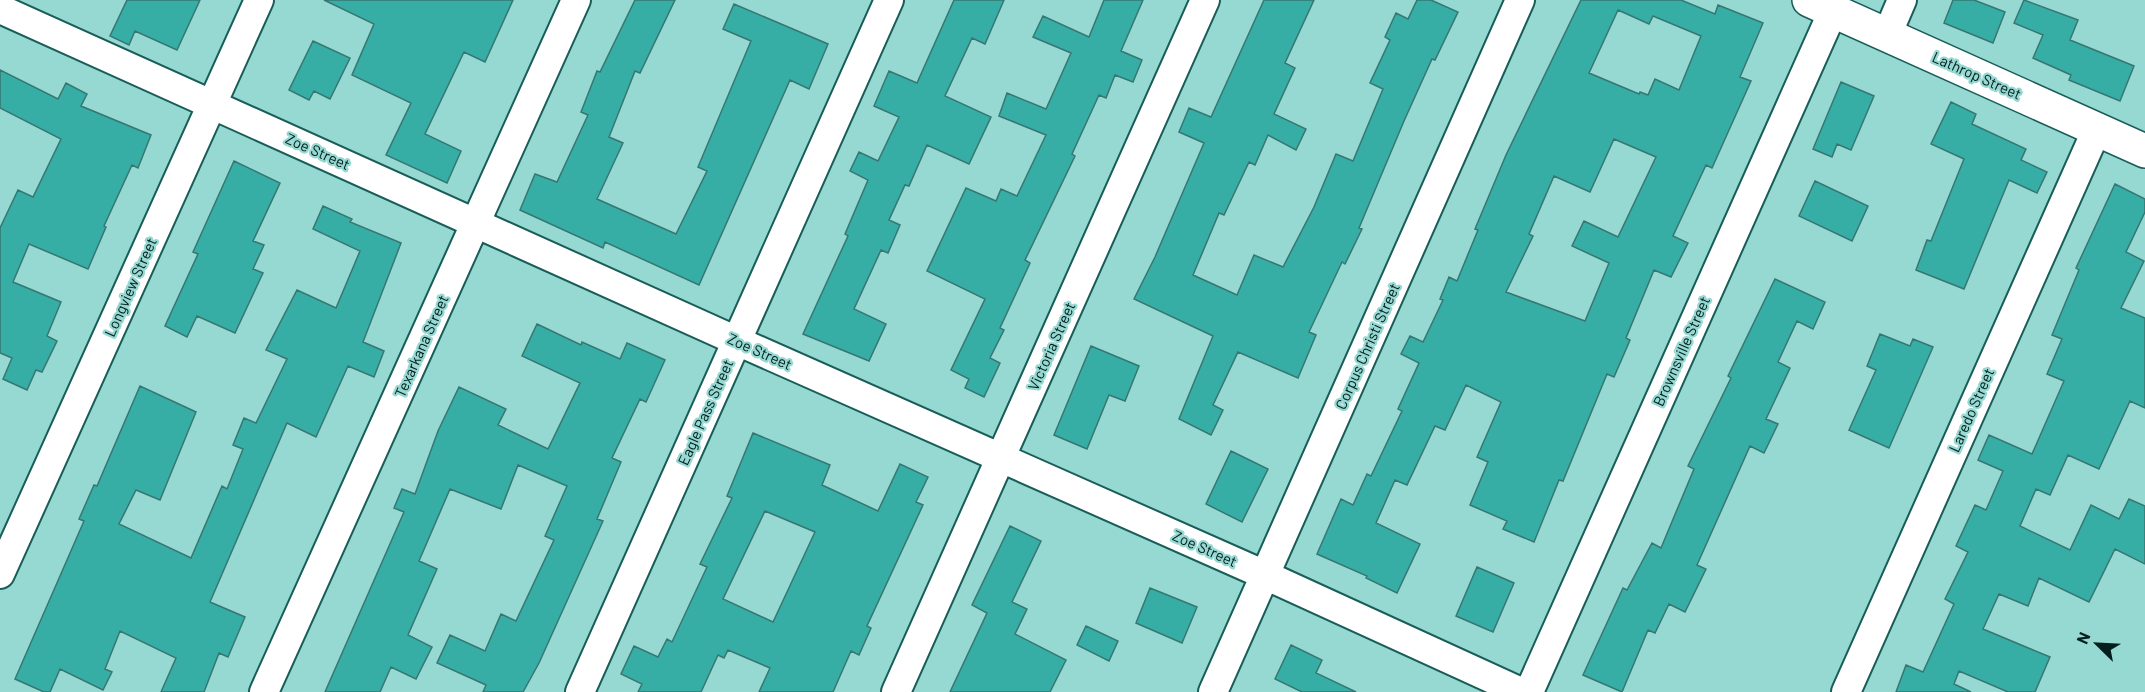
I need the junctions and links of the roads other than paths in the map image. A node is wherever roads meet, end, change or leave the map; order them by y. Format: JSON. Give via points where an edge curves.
{"nodes":[{"id":1,"x":259,"y":0,"type":"edge"},
{"id":2,"x":576,"y":0,"type":"edge"},
{"id":3,"x":889,"y":0,"type":"edge"},
{"id":4,"x":1204,"y":0,"type":"edge"},
{"id":5,"x":1520,"y":0,"type":"edge"},
{"id":6,"x":1902,"y":0,"type":"edge"},
{"id":7,"x":1821,"y":5,"type":"edge"},
{"id":8,"x":0,"y":9,"type":"edge"},
{"id":9,"x":1887,"y":35,"type":"junction"},
{"id":10,"x":213,"y":104,"type":"junction"},
{"id":11,"x":2097,"y":129,"type":"junction"},
{"id":12,"x":2145,"y":151,"type":"edge"},
{"id":13,"x":477,"y":224,"type":"junction"},
{"id":14,"x":737,"y":341,"type":"junction"},
{"id":15,"x":1002,"y":457,"type":"junction"},
{"id":16,"x":0,"y":573,"type":"edge"},
{"id":17,"x":1265,"y":574,"type":"junction"},
{"id":18,"x":264,"y":692,"type":"edge"},
{"id":19,"x":580,"y":692,"type":"edge"},
{"id":20,"x":896,"y":692,"type":"edge"},
{"id":21,"x":1213,"y":692,"type":"edge"},
{"id":22,"x":1521,"y":692,"type":"edge"},
{"id":23,"x":1529,"y":692,"type":"edge"},
{"id":24,"x":1846,"y":692,"type":"edge"}],
"edges":[{"from":1,"to":10,"type":"street","name":"Longview Street"},
{"from":2,"to":13,"type":"street","name":"Texarkana Street"},
{"from":3,"to":14,"type":"street","name":"Eagle Pass Street"},
{"from":4,"to":15,"type":"street","name":"Victoria Street"},
{"from":5,"to":17,"type":"street","name":"Corpus Christi Street"},
{"from":6,"to":9,"type":"street"},
{"from":7,"to":9,"type":"street","name":"Lathrop Street"},
{"from":7,"to":23,"type":"street","name":"Brownsville Street"},
{"from":8,"to":10,"type":"street","name":"Zoe Street"},
{"from":9,"to":11,"type":"street","name":"Lathrop Street"},
{"from":10,"to":13,"type":"street","name":"Zoe Street"},
{"from":10,"to":16,"type":"street","name":"Longview Street"},
{"from":11,"to":12,"type":"street","name":"Lathrop Street"},
{"from":11,"to":24,"type":"street","name":"Laredo Street"},
{"from":13,"to":14,"type":"street","name":"Zoe Street"},
{"from":13,"to":18,"type":"street","name":"Texarkana Street"},
{"from":14,"to":15,"type":"street","name":"Zoe Street"},
{"from":14,"to":19,"type":"street","name":"Eagle Pass Street"},
{"from":15,"to":17,"type":"street","name":"Zoe Street"},
{"from":15,"to":20,"type":"street","name":"Victoria Street"},
{"from":17,"to":21,"type":"street","name":"Corpus Christi Street"},
{"from":17,"to":22,"type":"street","name":"Zoe Street"}]}
